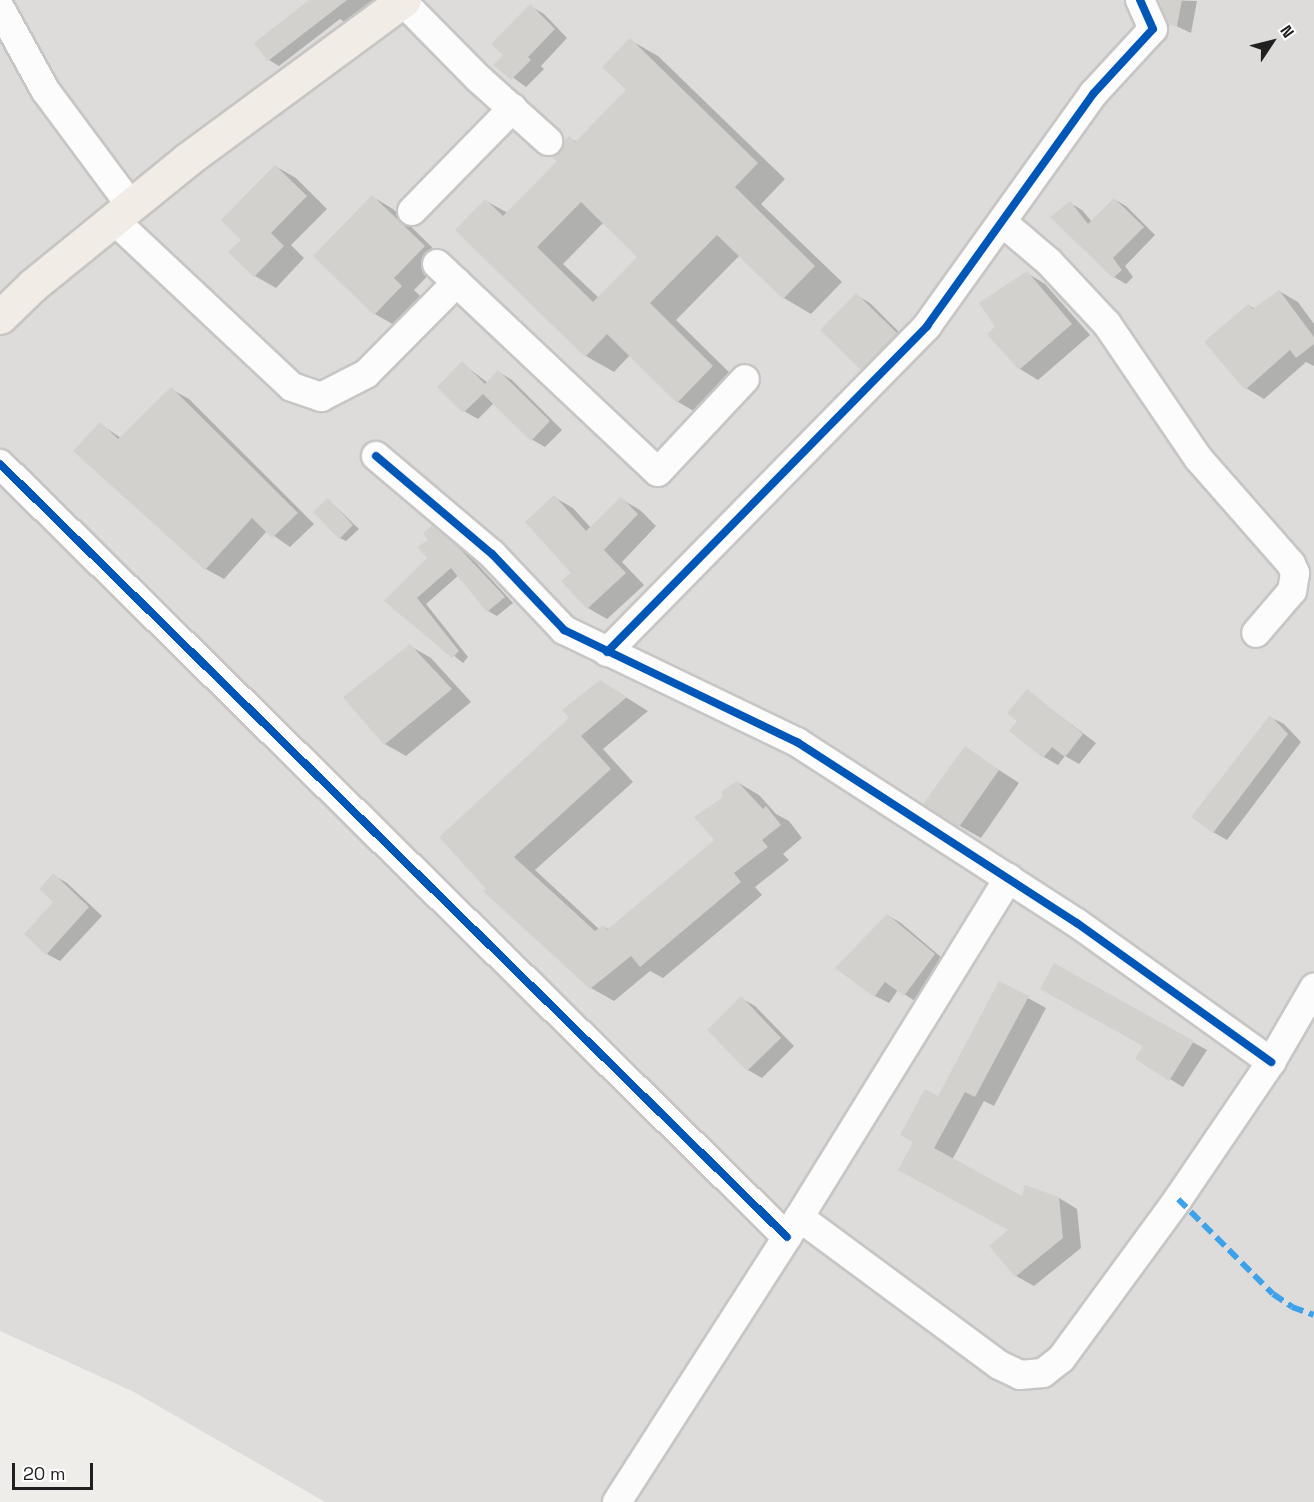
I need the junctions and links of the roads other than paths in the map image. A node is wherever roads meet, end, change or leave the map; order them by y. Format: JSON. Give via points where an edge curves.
{"nodes":[{"id":1,"x":1140,"y":0,"type":"edge"},
{"id":2,"x":403,"y":1,"type":"edge"},
{"id":3,"x":0,"y":9,"type":"edge"},
{"id":4,"x":513,"y":108,"type":"junction"},
{"id":5,"x":548,"y":141,"type":"dead end"},
{"id":6,"x":412,"y":211,"type":"dead end"},
{"id":7,"x":122,"y":213,"type":"junction"},
{"id":8,"x":1002,"y":222,"type":"junction"},
{"id":9,"x":0,"y":317,"type":"edge"},
{"id":10,"x":745,"y":379,"type":"dead end"},
{"id":11,"x":376,"y":456,"type":"dead end"},
{"id":12,"x":0,"y":464,"type":"edge"},
{"id":13,"x":1256,"y":633,"type":"dead end"},
{"id":14,"x":607,"y":652,"type":"junction"},
{"id":15,"x":1009,"y":878,"type":"junction"},
{"id":16,"x":1314,"y":988,"type":"edge"},
{"id":17,"x":1271,"y":1062,"type":"junction"},
{"id":18,"x":793,"y":1227,"type":"junction"},
{"id":19,"x":617,"y":1502,"type":"edge"}],
"edges":[{"from":1,"to":8,"type":"street","via":[[1153,28],[1093,94]]},
{"from":2,"to":4,"type":"street"},
{"from":2,"to":7,"type":"main road"},
{"from":3,"to":7,"type":"street"},
{"from":4,"to":5,"type":"street"},
{"from":4,"to":6,"type":"street"},
{"from":7,"to":9,"type":"main road"},
{"from":7,"to":10,"type":"street","via":[[292,387],[321,397],[366,374],[447,273],[658,472]]},
{"from":8,"to":13,"type":"street","via":[[1049,262],[1107,324],[1198,458],[1291,564],[1295,573],[1292,591]]},
{"from":8,"to":14,"type":"street","via":[[927,326]]},
{"from":11,"to":14,"type":"street","via":[[492,554],[564,630]]},
{"from":12,"to":18,"type":"street"},
{"from":14,"to":15,"type":"street","via":[[796,742]]},
{"from":15,"to":17,"type":"street"},
{"from":15,"to":18,"type":"street"},
{"from":16,"to":17,"type":"street"},
{"from":17,"to":18,"type":"street","via":[[1103,1302],[1061,1359],[1043,1373],[1020,1376],[999,1365]]},
{"from":18,"to":19,"type":"street"}]}
